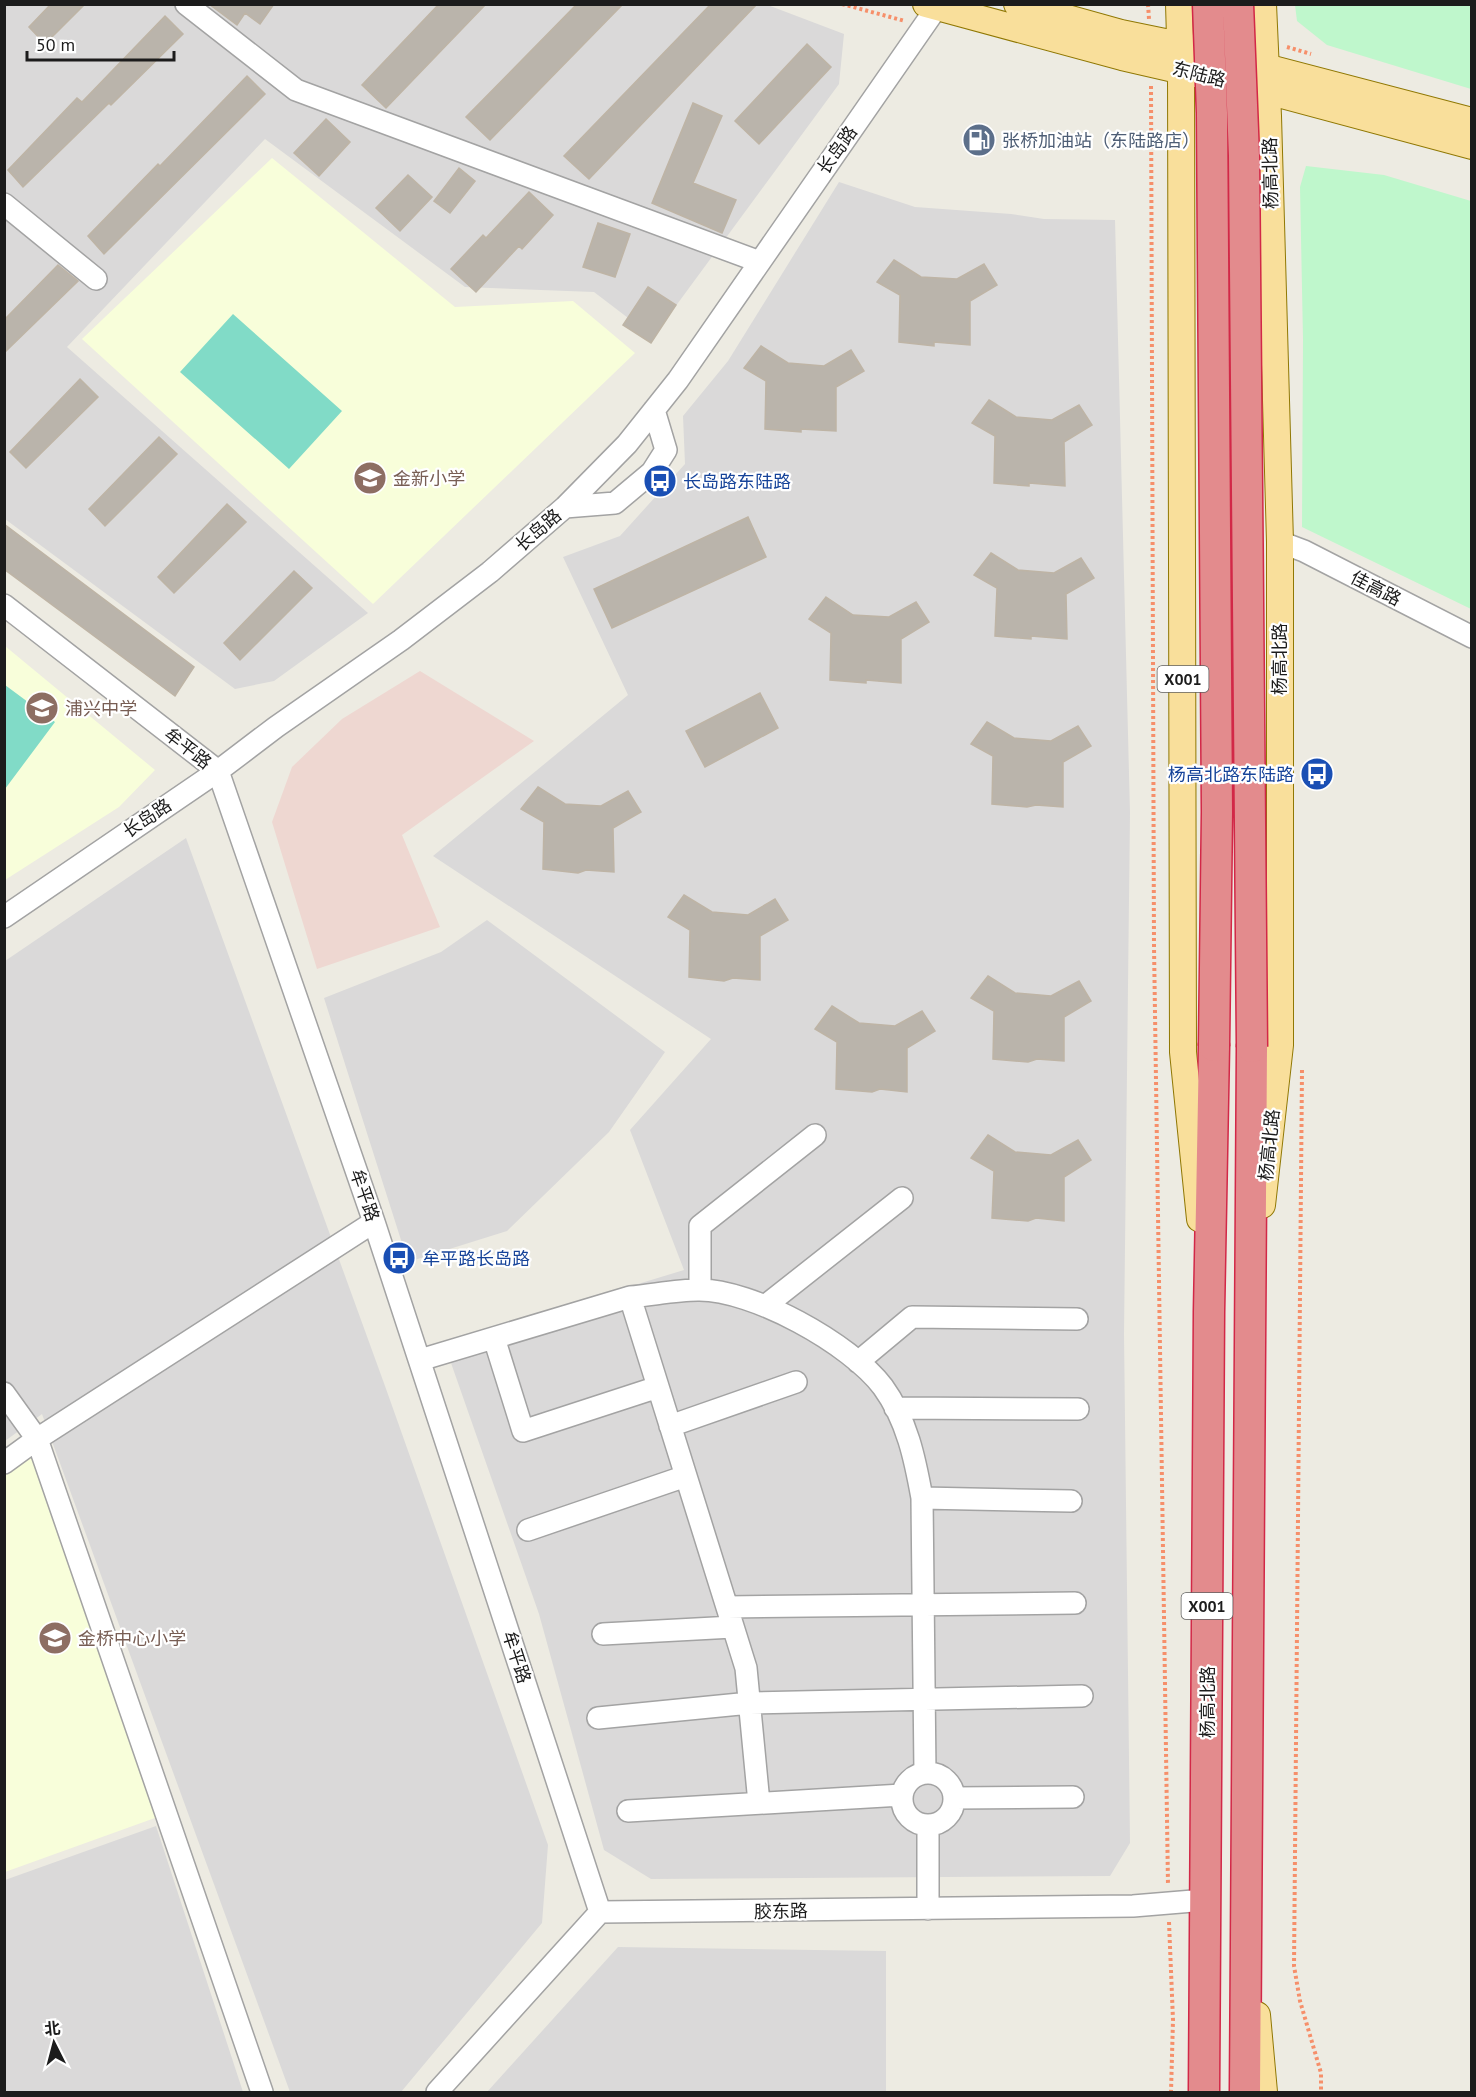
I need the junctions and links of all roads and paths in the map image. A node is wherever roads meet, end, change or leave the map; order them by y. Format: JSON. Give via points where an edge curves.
{"nodes":[{"id":1,"x":186,"y":4,"type":"edge"},
{"id":2,"x":1017,"y":4,"type":"edge"},
{"id":3,"x":1148,"y":4,"type":"edge"},
{"id":4,"x":1179,"y":4,"type":"edge"},
{"id":5,"x":1208,"y":4,"type":"edge"},
{"id":6,"x":1238,"y":4,"type":"edge"},
{"id":7,"x":1263,"y":4,"type":"edge"},
{"id":8,"x":931,"y":6,"type":"edge"},
{"id":9,"x":1180,"y":45,"type":"junction"},
{"id":10,"x":1150,"y":51,"type":"junction"},
{"id":11,"x":1181,"y":70,"type":"junction"},
{"id":12,"x":1267,"y":79,"type":"junction"},
{"id":13,"x":1472,"y":121,"type":"edge"},
{"id":14,"x":1472,"y":146,"type":"edge"},
{"id":15,"x":4,"y":204,"type":"edge"},
{"id":16,"x":760,"y":262,"type":"junction"},
{"id":17,"x":96,"y":279,"type":"dead end"},
{"id":18,"x":654,"y":410,"type":"junction"},
{"id":19,"x":565,"y":507,"type":"junction"},
{"id":20,"x":1280,"y":542,"type":"junction"},
{"id":21,"x":4,"y":605,"type":"edge"},
{"id":22,"x":1472,"y":637,"type":"edge"},
{"id":23,"x":218,"y":771,"type":"junction"},
{"id":24,"x":4,"y":917,"type":"edge"},
{"id":25,"x":815,"y":1135,"type":"dead end"},
{"id":26,"x":902,"y":1198,"type":"dead end"},
{"id":27,"x":374,"y":1222,"type":"junction"},
{"id":28,"x":700,"y":1290,"type":"junction"},
{"id":29,"x":630,"y":1298,"type":"junction"},
{"id":30,"x":765,"y":1306,"type":"junction"},
{"id":31,"x":1209,"y":1312,"type":"junction"},
{"id":32,"x":1250,"y":1312,"type":"junction"},
{"id":33,"x":1077,"y":1319,"type":"dead end"},
{"id":34,"x":494,"y":1338,"type":"junction"},
{"id":35,"x":420,"y":1360,"type":"junction"},
{"id":36,"x":858,"y":1362,"type":"junction"},
{"id":37,"x":796,"y":1382,"type":"dead end"},
{"id":38,"x":658,"y":1387,"type":"junction"},
{"id":39,"x":4,"y":1394,"type":"edge"},
{"id":40,"x":895,"y":1408,"type":"junction"},
{"id":41,"x":1078,"y":1409,"type":"dead end"},
{"id":42,"x":670,"y":1426,"type":"junction"},
{"id":43,"x":37,"y":1439,"type":"junction"},
{"id":44,"x":4,"y":1464,"type":"edge"},
{"id":45,"x":686,"y":1476,"type":"junction"},
{"id":46,"x":922,"y":1498,"type":"junction"},
{"id":47,"x":1071,"y":1501,"type":"dead end"},
{"id":48,"x":528,"y":1530,"type":"dead end"},
{"id":49,"x":1075,"y":1603,"type":"dead end"},
{"id":50,"x":923,"y":1605,"type":"junction"},
{"id":51,"x":727,"y":1607,"type":"junction"},
{"id":52,"x":733,"y":1627,"type":"junction"},
{"id":53,"x":603,"y":1634,"type":"dead end"},
{"id":54,"x":1082,"y":1696,"type":"dead end"},
{"id":55,"x":925,"y":1700,"type":"junction"},
{"id":56,"x":750,"y":1703,"type":"junction"},
{"id":57,"x":598,"y":1718,"type":"dead end"},
{"id":58,"x":925,"y":1773,"type":"junction"},
{"id":59,"x":902,"y":1795,"type":"junction"},
{"id":60,"x":1073,"y":1797,"type":"dead end"},
{"id":61,"x":954,"y":1798,"type":"junction"},
{"id":62,"x":759,"y":1803,"type":"junction"},
{"id":63,"x":628,"y":1811,"type":"dead end"},
{"id":64,"x":928,"y":1825,"type":"junction"},
{"id":65,"x":1248,"y":1899,"type":"junction"},
{"id":66,"x":1205,"y":1900,"type":"junction"},
{"id":67,"x":1168,"y":1904,"type":"junction"},
{"id":68,"x":928,"y":1909,"type":"junction"},
{"id":69,"x":1294,"y":1910,"type":"dead end"},
{"id":70,"x":600,"y":1912,"type":"junction"},
{"id":71,"x":261,"y":2092,"type":"edge"},
{"id":72,"x":437,"y":2092,"type":"edge"},
{"id":73,"x":1171,"y":2092,"type":"edge"},
{"id":74,"x":1204,"y":2092,"type":"edge"},
{"id":75,"x":1245,"y":2092,"type":"edge"},
{"id":76,"x":1264,"y":2092,"type":"edge"},
{"id":77,"x":1322,"y":2092,"type":"edge"}],
"edges":[{"from":1,"to":16,"type":"street","via":[[296,90]]},
{"from":2,"to":10,"type":"main road","name":"东陆路"},
{"from":3,"to":10,"type":"path"},
{"from":4,"to":9,"type":"main road","name":"杨高北路","number":"X001"},
{"from":5,"to":31,"type":"highway","name":"杨高北路","number":"X001","bridge":true,"via":[[1217,777]]},
{"from":6,"to":32,"type":"highway","name":"杨高北路","number":"X001","bridge":true,"via":[[1244,156],[1252,1047]]},
{"from":7,"to":12,"type":"main road","name":"杨高北路","number":"X001"},
{"from":8,"to":10,"type":"main road","name":"东陆路","via":[[1122,57]]},
{"from":8,"to":16,"type":"street","name":"长岛路"},
{"from":9,"to":10,"type":"main road","name":"东陆路"},
{"from":9,"to":11,"type":"main road","name":"杨高北路","number":"X001"},
{"from":9,"to":12,"type":"main road","name":"东陆路"},
{"from":10,"to":11,"type":"main road","name":"东陆路"},
{"from":10,"to":67,"type":"path","via":[[1154,934]]},
{"from":11,"to":12,"type":"main road","name":"东陆路"},
{"from":11,"to":31,"type":"main road","name":"杨高北路","number":"X001","via":[[1183,1052]]},
{"from":12,"to":13,"type":"main road","name":"东陆路"},
{"from":12,"to":14,"type":"main road","name":"东陆路"},
{"from":12,"to":20,"type":"main road","name":"杨高北路","number":"X001"},
{"from":15,"to":17,"type":"street"},
{"from":16,"to":18,"type":"street","name":"长岛路"},
{"from":18,"to":19,"type":"street","name":"长岛路","via":[[627,444]]},
{"from":18,"to":19,"type":"street","via":[[666,450],[652,472],[615,503]]},
{"from":19,"to":23,"type":"street","name":"长岛路","via":[[490,572],[401,640]]},
{"from":20,"to":22,"type":"street","name":"佳高路"},
{"from":20,"to":32,"type":"main road","name":"杨高北路","number":"X001","via":[[1280,1045]]},
{"from":21,"to":23,"type":"street","name":"牟平路"},
{"from":23,"to":24,"type":"street","name":"长岛路"},
{"from":23,"to":27,"type":"street","name":"牟平路"},
{"from":25,"to":28,"type":"street","via":[[700,1226]]},
{"from":26,"to":30,"type":"street"},
{"from":27,"to":35,"type":"street","name":"牟平路"},
{"from":27,"to":43,"type":"street"},
{"from":28,"to":29,"type":"street"},
{"from":28,"to":30,"type":"street","via":[[743,1296]]},
{"from":29,"to":34,"type":"street"},
{"from":29,"to":38,"type":"street"},
{"from":30,"to":36,"type":"street","via":[[837,1345]]},
{"from":31,"to":66,"type":"highway","name":"杨高北路","number":"X001"},
{"from":32,"to":65,"type":"highway","name":"杨高北路","number":"X001"},
{"from":33,"to":36,"type":"street","via":[[912,1317]]},
{"from":34,"to":35,"type":"street"},
{"from":34,"to":38,"type":"street","via":[[523,1431]]},
{"from":35,"to":70,"type":"street","name":"牟平路"},
{"from":36,"to":40,"type":"street","via":[[884,1388]]},
{"from":37,"to":42,"type":"street"},
{"from":38,"to":42,"type":"street"},
{"from":39,"to":43,"type":"street"},
{"from":40,"to":41,"type":"street"},
{"from":40,"to":46,"type":"street","via":[[906,1430]]},
{"from":42,"to":45,"type":"street"},
{"from":43,"to":44,"type":"street"},
{"from":43,"to":71,"type":"street"},
{"from":45,"to":48,"type":"street"},
{"from":45,"to":51,"type":"street"},
{"from":46,"to":47,"type":"street"},
{"from":46,"to":50,"type":"street"},
{"from":49,"to":50,"type":"street"},
{"from":50,"to":51,"type":"street"},
{"from":50,"to":55,"type":"street"},
{"from":51,"to":52,"type":"street"},
{"from":52,"to":53,"type":"street"},
{"from":52,"to":56,"type":"street","via":[[746,1668]]},
{"from":54,"to":55,"type":"street"},
{"from":55,"to":56,"type":"street"},
{"from":55,"to":58,"type":"street"},
{"from":56,"to":57,"type":"street"},
{"from":56,"to":62,"type":"street"},
{"from":58,"to":59,"type":"street","via":[[910,1780]]},
{"from":58,"to":61,"type":"street","via":[[934,1773],[948,1782]]},
{"from":59,"to":62,"type":"street"},
{"from":59,"to":64,"type":"street","via":[[912,1819]]},
{"from":60,"to":61,"type":"street"},
{"from":61,"to":64,"type":"street","via":[[949,1814]]},
{"from":62,"to":63,"type":"street"},
{"from":64,"to":68,"type":"street"},
{"from":65,"to":75,"type":"highway","name":"杨高北路","number":"X001"},
{"from":65,"to":76,"type":"main road","name":"杨高北路","number":"X001"},
{"from":66,"to":67,"type":"street","name":"胶东路"},
{"from":66,"to":74,"type":"highway","name":"杨高北路","number":"X001"},
{"from":67,"to":68,"type":"street","name":"胶东路"},
{"from":67,"to":73,"type":"path","via":[[1173,2020]]},
{"from":68,"to":70,"type":"street","name":"胶东路"},
{"from":69,"to":77,"type":"path","via":[[1294,1966],[1321,2073]]},
{"from":70,"to":72,"type":"street"}]}
